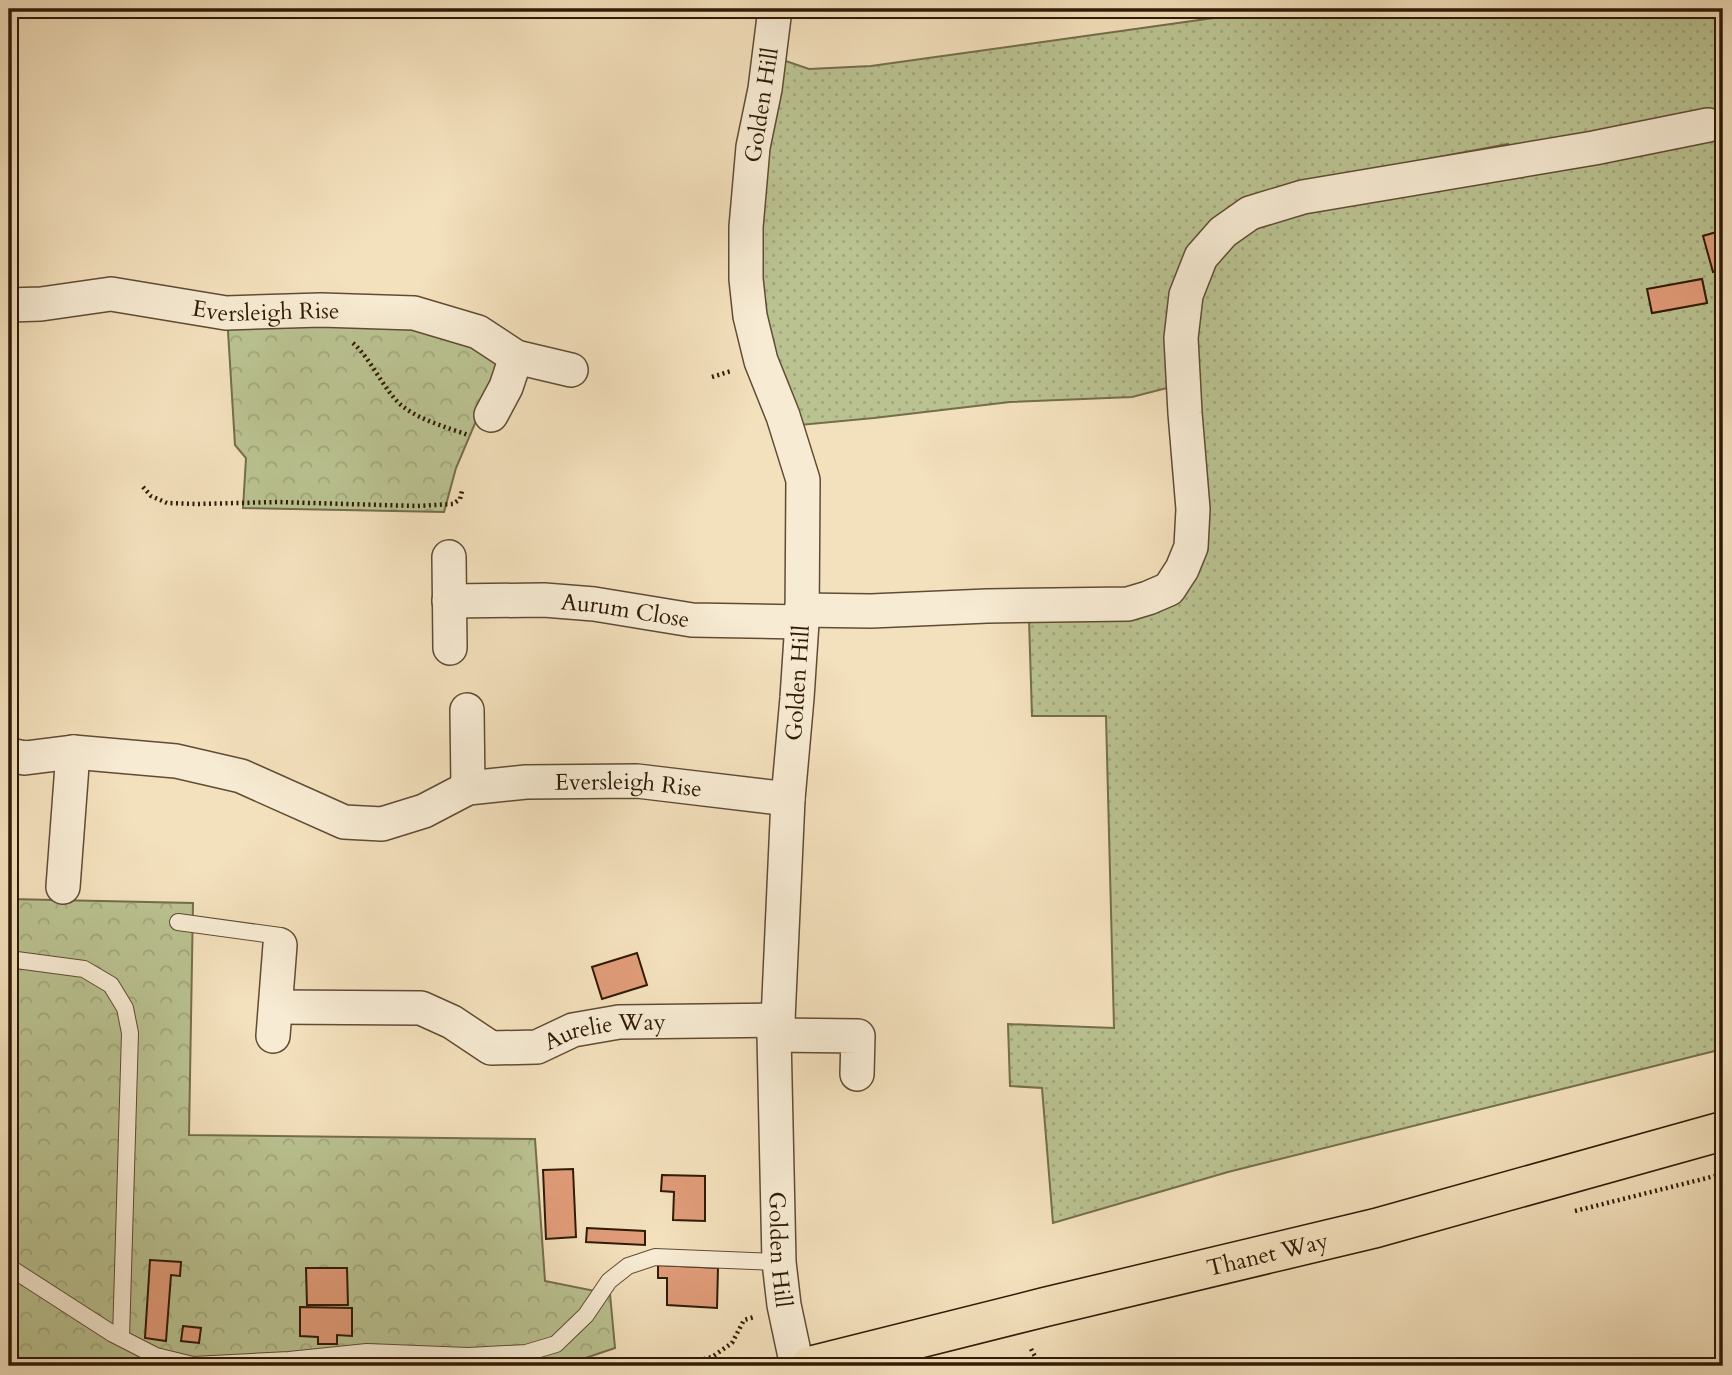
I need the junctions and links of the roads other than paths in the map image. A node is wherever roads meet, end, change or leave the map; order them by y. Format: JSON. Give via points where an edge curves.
{"nodes":[{"id":1,"x":775,"y":9,"type":"edge"},
{"id":2,"x":1708,"y":125,"type":"dead end"},
{"id":3,"x":9,"y":305,"type":"edge"},
{"id":4,"x":516,"y":357,"type":"junction"},
{"id":5,"x":571,"y":370,"type":"dead end"},
{"id":6,"x":480,"y":425,"type":"road end"},
{"id":7,"x":449,"y":557,"type":"dead end"},
{"id":8,"x":449,"y":601,"type":"junction"},
{"id":9,"x":802,"y":616,"type":"junction"},
{"id":10,"x":450,"y":648,"type":"dead end"},
{"id":11,"x":467,"y":710,"type":"dead end"},
{"id":12,"x":73,"y":752,"type":"junction"},
{"id":13,"x":9,"y":755,"type":"edge"},
{"id":14,"x":468,"y":788,"type":"junction"},
{"id":15,"x":788,"y":799,"type":"junction"},
{"id":16,"x":63,"y":887,"type":"dead end"},
{"id":17,"x":178,"y":922,"type":"dead end"},
{"id":18,"x":280,"y":945,"type":"joint"},
{"id":19,"x":9,"y":959,"type":"edge"},
{"id":20,"x":776,"y":1028,"type":"junction"},
{"id":21,"x":857,"y":1074,"type":"dead end"},
{"id":22,"x":1723,"y":1131,"type":"edge"},
{"id":23,"x":779,"y":1262,"type":"junction"},
{"id":24,"x":9,"y":1267,"type":"edge"},
{"id":25,"x":121,"y":1338,"type":"junction"},
{"id":26,"x":797,"y":1366,"type":"edge"},
{"id":27,"x":810,"y":1366,"type":"edge"}],
"edges":[{"from":1,"to":9,"type":"street","name":"Golden Hill","via":[[753,147],[746,279],[761,361],[803,481]]},
{"from":2,"to":9,"type":"street","name":"Aurum Close","via":[[1303,197],[1250,213],[1223,232],[1200,257],[1186,295],[1181,338],[1193,509],[1191,547],[1169,589],[1128,604]]},
{"from":3,"to":4,"type":"street","name":"Eversleigh Rise","via":[[111,294],[226,313],[414,313],[478,332]]},
{"from":4,"to":5,"type":"street","name":"Eversleigh Rise"},
{"from":4,"to":6,"type":"street","via":[[506,387]]},
{"from":7,"to":8,"type":"street"},
{"from":8,"to":9,"type":"street","name":"Aurum Close","via":[[544,600],[692,620]]},
{"from":8,"to":10,"type":"street"},
{"from":9,"to":15,"type":"street","name":"Golden Hill"},
{"from":11,"to":14,"type":"street"},
{"from":12,"to":13,"type":"street","name":"Eversleigh Rise","via":[[25,758]]},
{"from":12,"to":14,"type":"street","name":"Eversleigh Rise","via":[[176,761],[241,776],[344,821],[382,824],[424,811]]},
{"from":12,"to":16,"type":"street"},
{"from":14,"to":15,"type":"street","name":"Eversleigh Rise","via":[[526,782],[637,781]]},
{"from":15,"to":20,"type":"street","name":"Golden Hill"},
{"from":17,"to":18,"type":"lane","via":[[280,936]]},
{"from":18,"to":20,"type":"street","name":"Aurelie Way","via":[[274,1022],[421,1008],[452,1021],[491,1048],[537,1047],[573,1030],[619,1022]]},
{"from":19,"to":25,"type":"lane","via":[[84,969],[111,985],[125,1008],[130,1033]]},
{"from":20,"to":21,"type":"street","name":"Aurelie Way","via":[[858,1036]]},
{"from":20,"to":23,"type":"street","name":"Golden Hill"},
{"from":22,"to":27,"type":"main road","name":"Thanet Way","via":[[1376,1228]]},
{"from":23,"to":25,"type":"lane","via":[[656,1257],[628,1266],[609,1281],[586,1315],[556,1344],[526,1353],[367,1352],[193,1365],[156,1356]]},
{"from":23,"to":26,"type":"street","name":"Golden Hill"},
{"from":24,"to":25,"type":"lane"}]}
